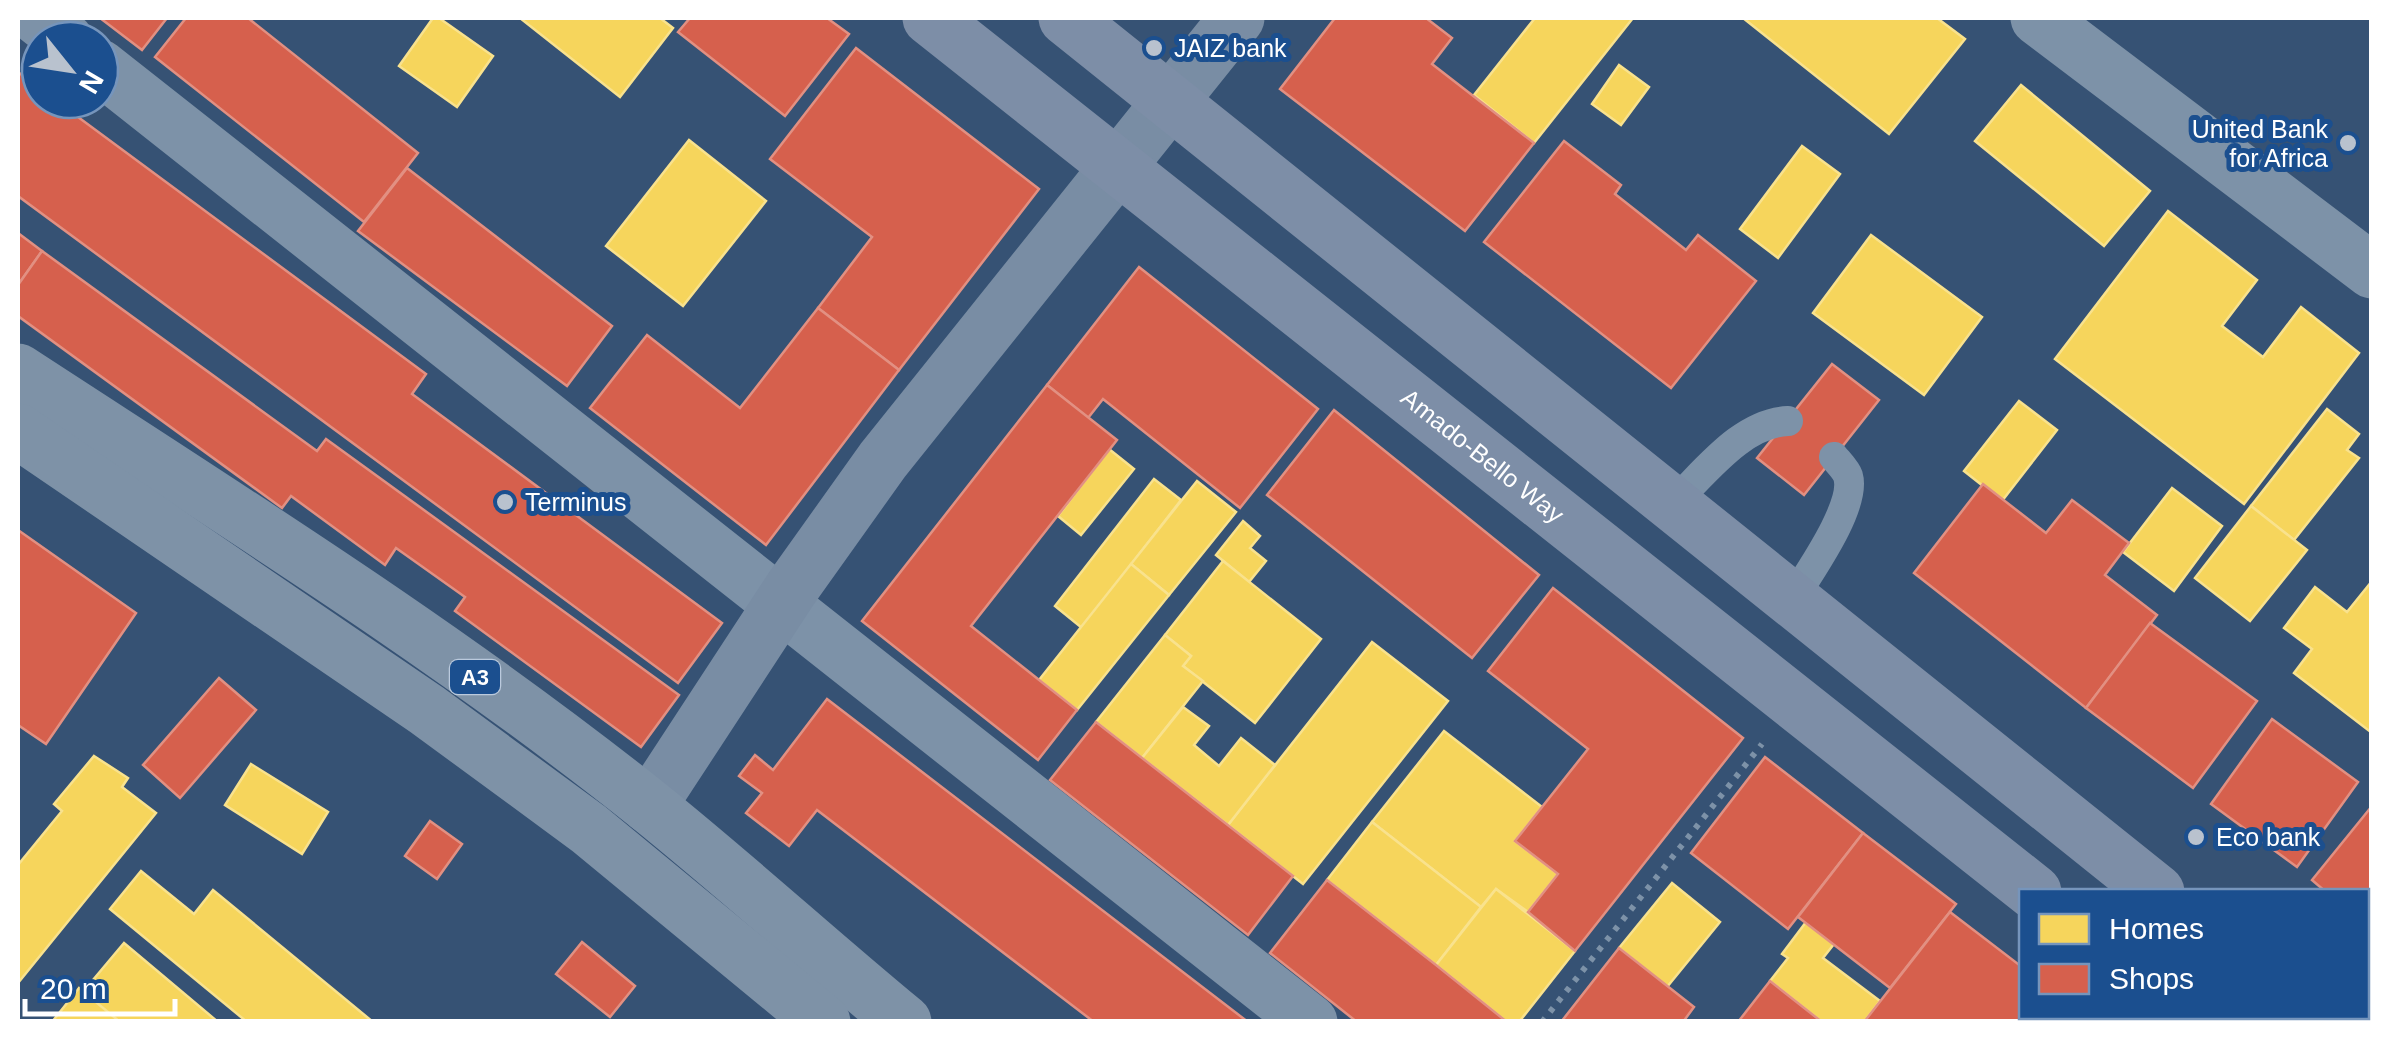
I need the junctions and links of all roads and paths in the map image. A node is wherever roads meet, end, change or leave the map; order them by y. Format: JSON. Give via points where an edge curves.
{"nodes":[{"id":1,"x":930,"y":18,"type":"edge"},
{"id":2,"x":1066,"y":18,"type":"edge"},
{"id":3,"x":1237,"y":18,"type":"edge"},
{"id":4,"x":2038,"y":18,"type":"edge"},
{"id":5,"x":120,"y":83,"type":"edge"},
{"id":6,"x":1170,"y":98,"type":"junction"},
{"id":7,"x":1118,"y":166,"type":"junction"},
{"id":8,"x":2372,"y":271,"type":"edge"},
{"id":9,"x":18,"y":371,"type":"edge"},
{"id":10,"x":1788,"y":421,"type":"dead end"},
{"id":11,"x":18,"y":431,"type":"edge"},
{"id":12,"x":1834,"y":457,"type":"dead end"},
{"id":13,"x":1673,"y":504,"type":"junction"},
{"id":14,"x":1792,"y":600,"type":"junction"},
{"id":15,"x":780,"y":606,"type":"junction"},
{"id":16,"x":1796,"y":702,"type":"junction"},
{"id":17,"x":649,"y":806,"type":"junction"},
{"id":18,"x":2030,"y":889,"type":"edge"},
{"id":19,"x":2152,"y":889,"type":"edge"},
{"id":20,"x":823,"y":1022,"type":"edge"},
{"id":21,"x":904,"y":1022,"type":"edge"},
{"id":22,"x":1310,"y":1022,"type":"edge"},
{"id":23,"x":1542,"y":1022,"type":"edge"}],
"edges":[{"from":1,"to":7,"type":"main road","name":"Amado-Bello Way"},
{"from":2,"to":6,"type":"main road"},
{"from":3,"to":6,"type":"street"},
{"from":4,"to":8,"type":"street"},
{"from":5,"to":15,"type":"street"},
{"from":6,"to":7,"type":"street"},
{"from":6,"to":13,"type":"main road"},
{"from":7,"to":15,"type":"street","via":[[883,460]]},
{"from":7,"to":16,"type":"main road","name":"Amado-Bello Way"},
{"from":9,"to":17,"type":"highway","number":"A3","via":[[339,581]]},
{"from":10,"to":13,"type":"lane","via":[[1768,422],[1744,436]]},
{"from":11,"to":20,"type":"highway","number":"A3","via":[[427,710],[589,829]]},
{"from":12,"to":14,"type":"lane","via":[[1848,476],[1837,528]]},
{"from":13,"to":14,"type":"main road"},
{"from":14,"to":19,"type":"main road"},
{"from":15,"to":17,"type":"street"},
{"from":15,"to":22,"type":"street"},
{"from":16,"to":18,"type":"main road","name":"Amado-Bello Way"},
{"from":16,"to":23,"type":"path"},
{"from":17,"to":21,"type":"highway","number":"A3"}]}
